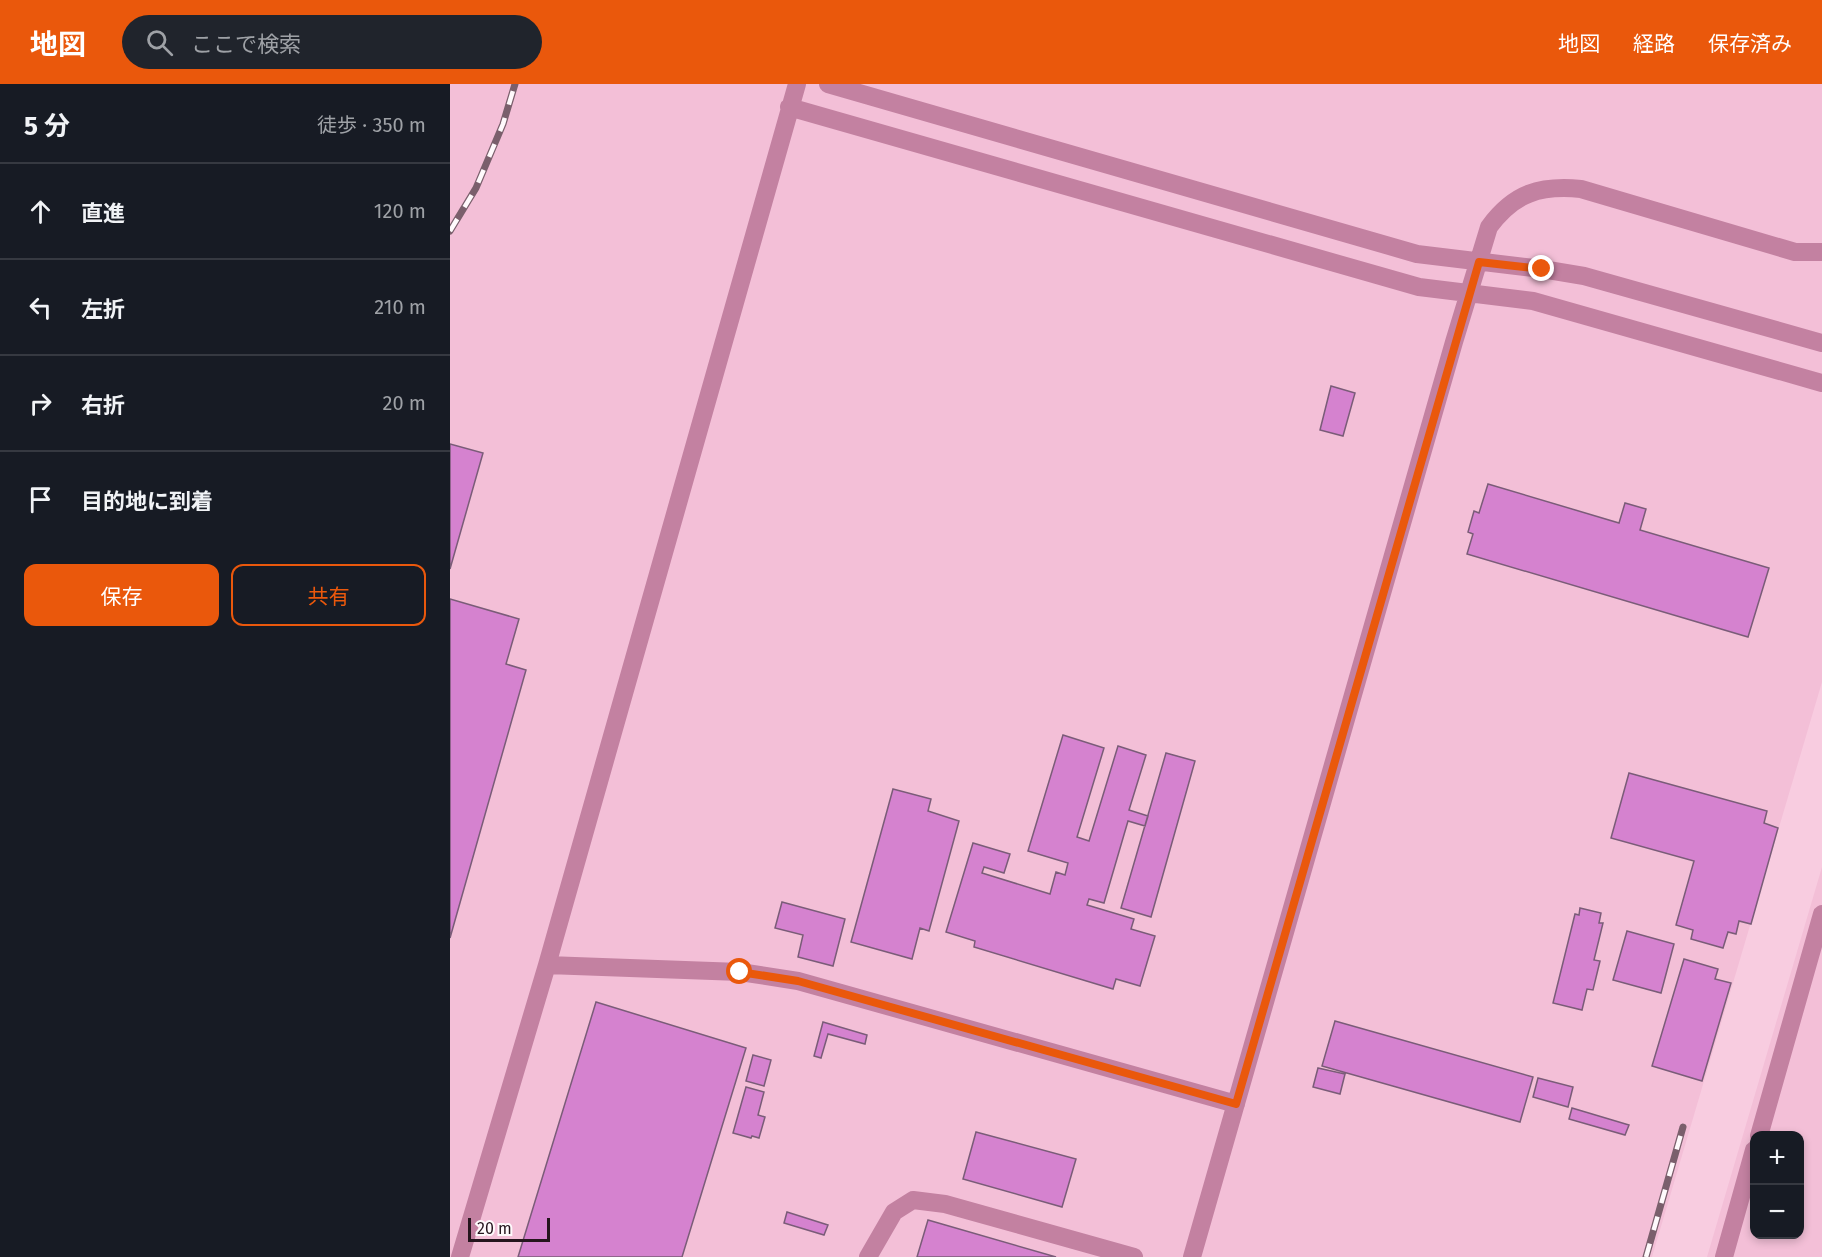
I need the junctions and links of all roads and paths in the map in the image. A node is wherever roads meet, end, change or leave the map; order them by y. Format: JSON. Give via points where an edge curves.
{"nodes":[{"id":1,"x":797,"y":84,"type":"edge"},
{"id":2,"x":828,"y":84,"type":"edge"},
{"id":3,"x":789,"y":107,"type":"junction"},
{"id":4,"x":1822,"y":252,"type":"edge"},
{"id":5,"x":1479,"y":262,"type":"junction"},
{"id":6,"x":1470,"y":293,"type":"junction"},
{"id":7,"x":1822,"y":343,"type":"edge"},
{"id":8,"x":1822,"y":383,"type":"edge"},
{"id":9,"x":1822,"y":914,"type":"edge"},
{"id":10,"x":547,"y":965,"type":"junction"},
{"id":11,"x":1236,"y":1104,"type":"junction"},
{"id":12,"x":1760,"y":1131,"type":"edge"},
{"id":13,"x":1750,"y":1167,"type":"edge"},
{"id":14,"x":460,"y":1257,"type":"edge"},
{"id":15,"x":868,"y":1257,"type":"edge"},
{"id":16,"x":1134,"y":1257,"type":"edge"},
{"id":17,"x":1191,"y":1257,"type":"edge"},
{"id":18,"x":1724,"y":1257,"type":"edge"}],
"edges":[{"from":1,"to":3,"type":"lane"},
{"from":2,"to":5,"type":"lane","via":[[1417,254]]},
{"from":3,"to":6,"type":"lane","via":[[1407,283]]},
{"from":3,"to":10,"type":"lane"},
{"from":4,"to":5,"type":"lane","via":[[1795,252],[1581,189],[1562,187],[1527,194],[1499,214],[1490,227]]},
{"from":5,"to":6,"type":"lane"},
{"from":5,"to":7,"type":"lane","via":[[1584,276]]},
{"from":6,"to":8,"type":"lane","via":[[1533,301]]},
{"from":6,"to":11,"type":"lane"},
{"from":9,"to":12,"type":"lane"},
{"from":10,"to":11,"type":"lane","via":[[740,972],[798,981]]},
{"from":10,"to":14,"type":"lane"},
{"from":11,"to":17,"type":"lane"},
{"from":13,"to":18,"type":"lane"},
{"from":15,"to":16,"type":"lane","via":[[894,1212],[913,1200],[945,1204]]}]}
